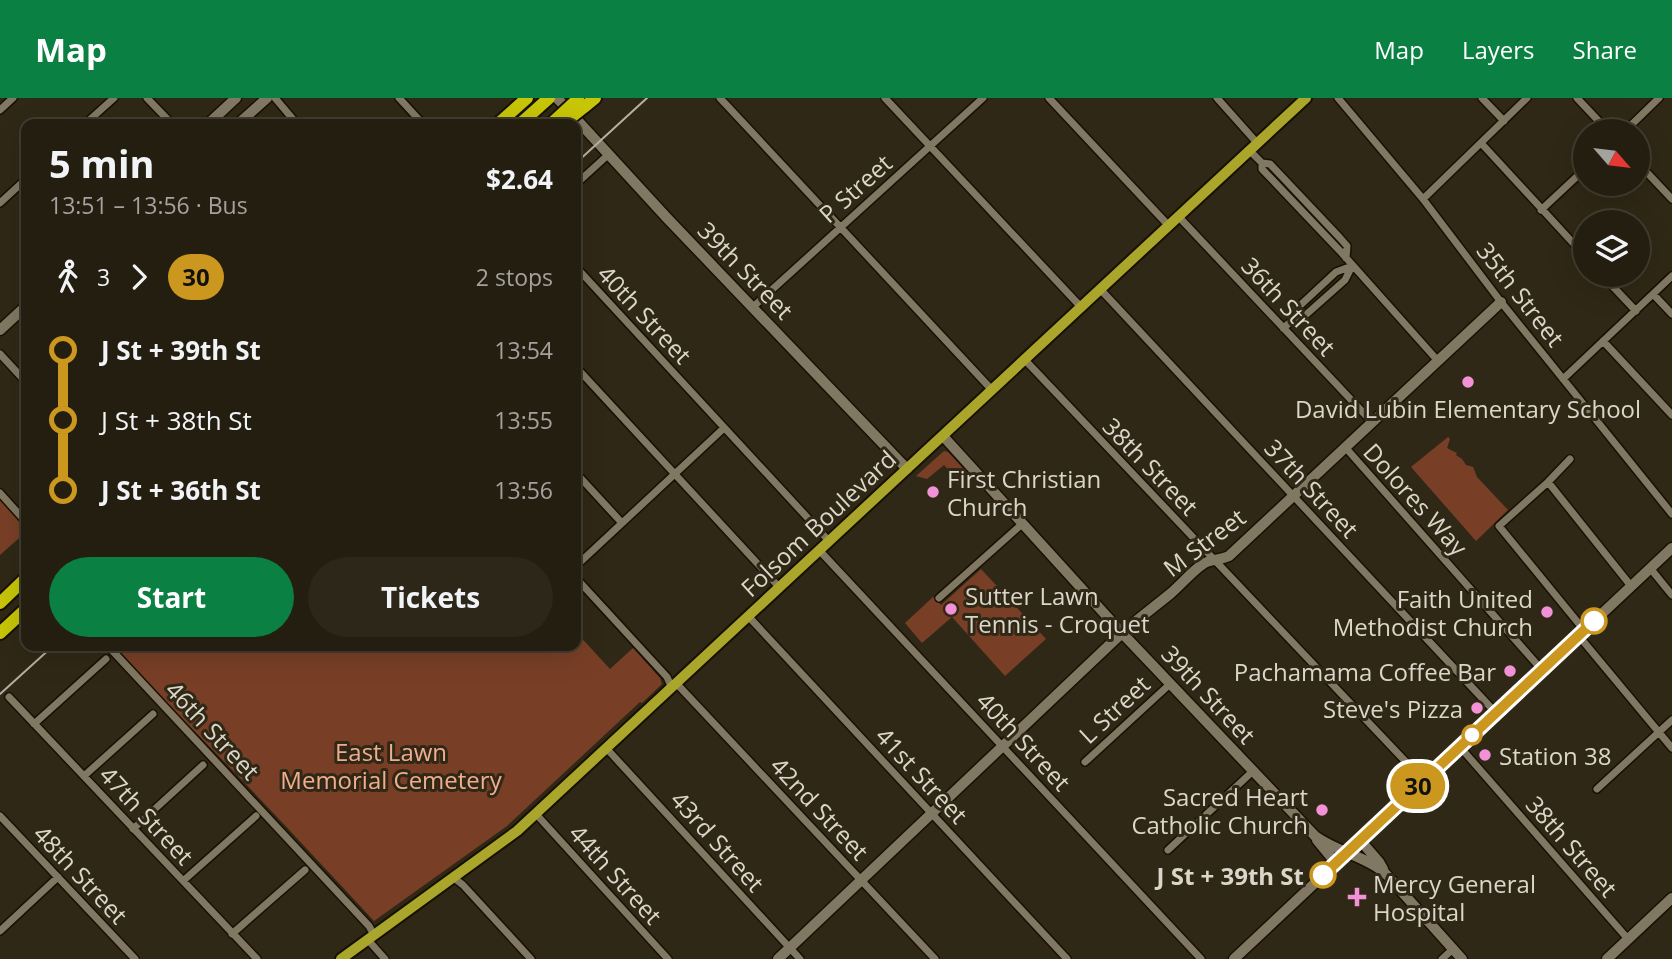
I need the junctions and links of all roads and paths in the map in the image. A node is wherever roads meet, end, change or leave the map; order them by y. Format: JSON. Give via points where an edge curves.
{"nodes":[{"id":1,"x":13,"y":98,"type":"edge"},
{"id":2,"x":114,"y":98,"type":"edge"},
{"id":3,"x":147,"y":98,"type":"edge"},
{"id":4,"x":236,"y":98,"type":"edge"},
{"id":5,"x":267,"y":98,"type":"edge"},
{"id":6,"x":275,"y":98,"type":"edge"},
{"id":7,"x":399,"y":98,"type":"edge"},
{"id":8,"x":549,"y":98,"type":"edge"},
{"id":9,"x":557,"y":98,"type":"edge"},
{"id":10,"x":720,"y":98,"type":"edge"},
{"id":11,"x":885,"y":98,"type":"edge"},
{"id":12,"x":983,"y":98,"type":"edge"},
{"id":13,"x":1049,"y":98,"type":"edge"},
{"id":14,"x":1217,"y":98,"type":"edge"},
{"id":15,"x":1306,"y":98,"type":"edge"},
{"id":16,"x":1338,"y":98,"type":"edge"},
{"id":17,"x":1482,"y":98,"type":"edge"},
{"id":18,"x":1527,"y":98,"type":"edge"},
{"id":19,"x":1577,"y":98,"type":"edge"},
{"id":20,"x":1660,"y":98,"type":"edge"},
{"id":21,"x":526,"y":99,"type":"edge"},
{"id":22,"x":584,"y":100,"type":"edge"},
{"id":23,"x":0,"y":110,"type":"edge"},
{"id":24,"x":91,"y":119,"type":"edge"},
{"id":25,"x":167,"y":119,"type":"edge"},
{"id":26,"x":213,"y":119,"type":"edge"},
{"id":27,"x":244,"y":119,"type":"edge"},
{"id":28,"x":293,"y":119,"type":"edge"},
{"id":29,"x":418,"y":119,"type":"edge"},
{"id":30,"x":504,"y":119,"type":"edge"},
{"id":31,"x":525,"y":119,"type":"edge"},
{"id":32,"x":558,"y":119,"type":"edge"},
{"id":33,"x":567,"y":119,"type":"edge"},
{"id":34,"x":576,"y":119,"type":"edge"},
{"id":35,"x":1597,"y":119,"type":"edge"},
{"id":36,"x":1638,"y":119,"type":"edge"},
{"id":37,"x":1504,"y":121,"type":"junction"},
{"id":38,"x":581,"y":124,"type":"edge"},
{"id":39,"x":1481,"y":143,"type":"junction"},
{"id":40,"x":930,"y":146,"type":"junction"},
{"id":41,"x":1254,"y":147,"type":"junction"},
{"id":42,"x":609,"y":154,"type":"junction"},
{"id":43,"x":1650,"y":176,"type":"edge"},
{"id":44,"x":581,"y":179,"type":"edge"},
{"id":45,"x":1573,"y":180,"type":"edge"},
{"id":46,"x":21,"y":184,"type":"edge"},
{"id":47,"x":1423,"y":199,"type":"junction"},
{"id":48,"x":1672,"y":199,"type":"edge"},
{"id":49,"x":0,"y":203,"type":"edge"},
{"id":50,"x":1541,"y":210,"type":"junction"},
{"id":51,"x":1179,"y":217,"type":"junction"},
{"id":52,"x":1169,"y":226,"type":"junction"},
{"id":53,"x":841,"y":228,"type":"junction"},
{"id":54,"x":1573,"y":243,"type":"edge"},
{"id":55,"x":1352,"y":266,"type":"junction"},
{"id":56,"x":581,"y":272,"type":"edge"},
{"id":57,"x":1672,"y":276,"type":"edge"},
{"id":58,"x":1613,"y":287,"type":"edge"},
{"id":59,"x":1101,"y":290,"type":"junction"},
{"id":60,"x":1653,"y":294,"type":"junction"},
{"id":61,"x":1501,"y":302,"type":"junction"},
{"id":62,"x":753,"y":307,"type":"junction"},
{"id":63,"x":1082,"y":307,"type":"junction"},
{"id":64,"x":21,"y":311,"type":"edge"},
{"id":65,"x":1636,"y":311,"type":"junction"},
{"id":66,"x":1672,"y":314,"type":"edge"},
{"id":67,"x":1283,"y":328,"type":"junction"},
{"id":68,"x":0,"y":330,"type":"edge"},
{"id":69,"x":1603,"y":341,"type":"junction"},
{"id":70,"x":0,"y":354,"type":"edge"},
{"id":71,"x":1025,"y":360,"type":"junction"},
{"id":72,"x":1438,"y":361,"type":"junction"},
{"id":73,"x":581,"y":372,"type":"edge"},
{"id":74,"x":21,"y":377,"type":"edge"},
{"id":75,"x":1563,"y":379,"type":"junction"},
{"id":76,"x":992,"y":390,"type":"junction"},
{"id":77,"x":1672,"y":415,"type":"edge"},
{"id":78,"x":1372,"y":422,"type":"junction"},
{"id":79,"x":724,"y":428,"type":"junction"},
{"id":80,"x":943,"y":436,"type":"junction"},
{"id":81,"x":1345,"y":447,"type":"junction"},
{"id":82,"x":1570,"y":459,"type":"dead end"},
{"id":83,"x":907,"y":470,"type":"junction"},
{"id":84,"x":674,"y":474,"type":"junction"},
{"id":85,"x":581,"y":478,"type":"edge"},
{"id":86,"x":1548,"y":482,"type":"junction"},
{"id":87,"x":0,"y":493,"type":"edge"},
{"id":88,"x":1293,"y":496,"type":"junction"},
{"id":89,"x":1672,"y":514,"type":"edge"},
{"id":90,"x":21,"y":516,"type":"edge"},
{"id":91,"x":622,"y":523,"type":"junction"},
{"id":92,"x":1022,"y":524,"type":"junction"},
{"id":93,"x":829,"y":541,"type":"junction"},
{"id":94,"x":1672,"y":548,"type":"edge"},
{"id":95,"x":820,"y":550,"type":"junction"},
{"id":96,"x":1214,"y":560,"type":"junction"},
{"id":97,"x":581,"y":561,"type":"edge"},
{"id":98,"x":1650,"y":568,"type":"junction"},
{"id":99,"x":21,"y":583,"type":"edge"},
{"id":100,"x":581,"y":583,"type":"edge"},
{"id":101,"x":1631,"y":586,"type":"junction"},
{"id":102,"x":780,"y":588,"type":"junction"},
{"id":103,"x":1672,"y":595,"type":"edge"},
{"id":104,"x":939,"y":598,"type":"dead end"},
{"id":105,"x":0,"y":603,"type":"edge"},
{"id":106,"x":21,"y":614,"type":"edge"},
{"id":107,"x":748,"y":617,"type":"junction"},
{"id":108,"x":0,"y":633,"type":"edge"},
{"id":109,"x":1122,"y":633,"type":"junction"},
{"id":110,"x":1581,"y":633,"type":"junction"},
{"id":111,"x":113,"y":651,"type":"edge"},
{"id":112,"x":106,"y":659,"type":"dead end"},
{"id":113,"x":1542,"y":670,"type":"junction"},
{"id":114,"x":1170,"y":684,"type":"junction"},
{"id":115,"x":674,"y":685,"type":"junction"},
{"id":116,"x":9,"y":697,"type":"dead end"},
{"id":117,"x":1496,"y":713,"type":"junction"},
{"id":118,"x":153,"y":714,"type":"dead end"},
{"id":119,"x":1672,"y":720,"type":"edge"},
{"id":120,"x":34,"y":724,"type":"junction"},
{"id":121,"x":1658,"y":732,"type":"junction"},
{"id":122,"x":1003,"y":747,"type":"junction"},
{"id":123,"x":1460,"y":747,"type":"junction"},
{"id":124,"x":607,"y":748,"type":"junction"},
{"id":125,"x":1672,"y":748,"type":"edge"},
{"id":126,"x":1085,"y":762,"type":"dead end"},
{"id":127,"x":203,"y":765,"type":"dead end"},
{"id":128,"x":1253,"y":771,"type":"junction"},
{"id":129,"x":84,"y":776,"type":"junction"},
{"id":130,"x":1423,"y":781,"type":"junction"},
{"id":131,"x":1597,"y":789,"type":"dead end"},
{"id":132,"x":536,"y":814,"type":"junction"},
{"id":133,"x":932,"y":814,"type":"junction"},
{"id":134,"x":0,"y":816,"type":"edge"},
{"id":135,"x":256,"y":816,"type":"dead end"},
{"id":136,"x":133,"y":829,"type":"junction"},
{"id":137,"x":1315,"y":836,"type":"junction"},
{"id":138,"x":1360,"y":840,"type":"junction"},
{"id":139,"x":1168,"y":850,"type":"dead end"},
{"id":140,"x":1347,"y":853,"type":"junction"},
{"id":141,"x":1336,"y":863,"type":"junction"},
{"id":142,"x":305,"y":870,"type":"dead end"},
{"id":143,"x":1385,"y":873,"type":"junction"},
{"id":144,"x":58,"y":877,"type":"junction"},
{"id":145,"x":454,"y":878,"type":"junction"},
{"id":146,"x":861,"y":880,"type":"junction"},
{"id":147,"x":183,"y":881,"type":"junction"},
{"id":148,"x":1672,"y":899,"type":"edge"},
{"id":149,"x":0,"y":931,"type":"edge"},
{"id":150,"x":232,"y":934,"type":"junction"},
{"id":151,"x":371,"y":938,"type":"junction"},
{"id":152,"x":1628,"y":939,"type":"junction"},
{"id":153,"x":790,"y":948,"type":"junction"},
{"id":154,"x":1453,"y":949,"type":"junction"},
{"id":155,"x":1609,"y":958,"type":"edge"},
{"id":156,"x":135,"y":959,"type":"edge"},
{"id":157,"x":257,"y":959,"type":"edge"},
{"id":158,"x":341,"y":959,"type":"edge"},
{"id":159,"x":385,"y":959,"type":"edge"},
{"id":160,"x":531,"y":959,"type":"edge"},
{"id":161,"x":668,"y":959,"type":"edge"},
{"id":162,"x":778,"y":959,"type":"edge"},
{"id":163,"x":800,"y":959,"type":"edge"},
{"id":164,"x":935,"y":959,"type":"edge"},
{"id":165,"x":1067,"y":959,"type":"edge"},
{"id":166,"x":1201,"y":959,"type":"edge"},
{"id":167,"x":1234,"y":959,"type":"edge"},
{"id":168,"x":1442,"y":959,"type":"edge"},
{"id":169,"x":1462,"y":959,"type":"edge"}],
"edges":[{"from":1,"to":23,"type":"street"},
{"from":2,"to":24,"type":"street"},
{"from":3,"to":25,"type":"street"},
{"from":4,"to":26,"type":"street"},
{"from":5,"to":27,"type":"street"},
{"from":6,"to":28,"type":"street"},
{"from":7,"to":29,"type":"street"},
{"from":8,"to":31,"type":"highway"},
{"from":9,"to":34,"type":"street","name":"39th Street"},
{"from":10,"to":53,"type":"street"},
{"from":11,"to":40,"type":"street"},
{"from":12,"to":40,"type":"street","name":"P Street"},
{"from":13,"to":52,"type":"street"},
{"from":14,"to":41,"type":"street"},
{"from":15,"to":41,"type":"main road","name":"Folsom Boulevard"},
{"from":16,"to":47,"type":"street","name":"35th Street"},
{"from":17,"to":37,"type":"street"},
{"from":18,"to":37,"type":"street"},
{"from":19,"to":35,"type":"street"},
{"from":20,"to":36,"type":"street"},
{"from":21,"to":30,"type":"highway"},
{"from":22,"to":32,"type":"highway","bridge":true},
{"from":22,"to":33,"type":"highway","bridge":true},
{"from":37,"to":39,"type":"street"},
{"from":38,"to":42,"type":"street","name":"39th Street"},
{"from":39,"to":47,"type":"street"},
{"from":39,"to":50,"type":"street"},
{"from":40,"to":53,"type":"street","name":"P Street"},
{"from":40,"to":63,"type":"street"},
{"from":41,"to":51,"type":"main road","name":"Folsom Boulevard"},
{"from":41,"to":55,"type":"street","via":[[1262,163],[1270,164],[1293,194],[1347,246],[1346,259]]},
{"from":42,"to":44,"type":"street"},
{"from":42,"to":62,"type":"street","name":"39th Street"},
{"from":43,"to":48,"type":"street"},
{"from":45,"to":50,"type":"street"},
{"from":46,"to":49,"type":"street"},
{"from":47,"to":61,"type":"street","name":"35th Street"},
{"from":50,"to":54,"type":"street"},
{"from":51,"to":52,"type":"main road","name":"Folsom Boulevard"},
{"from":51,"to":67,"type":"street","name":"36th Street"},
{"from":52,"to":59,"type":"main road","name":"Folsom Boulevard"},
{"from":53,"to":62,"type":"street","name":"P Street"},
{"from":53,"to":76,"type":"street"},
{"from":55,"to":67,"type":"street","via":[[1345,279],[1300,320]]},
{"from":55,"to":72,"type":"street"},
{"from":56,"to":79,"type":"street","name":"40th Street"},
{"from":57,"to":60,"type":"street"},
{"from":58,"to":65,"type":"street"},
{"from":59,"to":63,"type":"main road","name":"Folsom Boulevard"},
{"from":59,"to":88,"type":"street","name":"37th Street"},
{"from":60,"to":65,"type":"street"},
{"from":60,"to":66,"type":"street"},
{"from":61,"to":72,"type":"street","name":"M Street"},
{"from":61,"to":75,"type":"street","name":"35th Street"},
{"from":62,"to":83,"type":"street","name":"39th Street"},
{"from":63,"to":71,"type":"main road","name":"Folsom Boulevard"},
{"from":64,"to":68,"type":"street"},
{"from":65,"to":69,"type":"street"},
{"from":67,"to":78,"type":"street","name":"36th Street"},
{"from":69,"to":75,"type":"street"},
{"from":69,"to":77,"type":"street"},
{"from":70,"to":74,"type":"street"},
{"from":71,"to":76,"type":"main road","name":"Folsom Boulevard"},
{"from":71,"to":96,"type":"street","name":"38th Street"},
{"from":72,"to":78,"type":"street","name":"M Street"},
{"from":73,"to":84,"type":"street"},
{"from":75,"to":89,"type":"street","name":"35th Street"},
{"from":76,"to":80,"type":"main road","name":"Folsom Boulevard"},
{"from":78,"to":81,"type":"street","name":"M Street"},
{"from":79,"to":84,"type":"street"},
{"from":79,"to":93,"type":"street","name":"40th Street"},
{"from":80,"to":83,"type":"main road","name":"Folsom Boulevard"},
{"from":80,"to":92,"type":"street","name":"39th Street"},
{"from":81,"to":88,"type":"street","name":"M Street"},
{"from":81,"to":113,"type":"street","name":"Dolores Way"},
{"from":82,"to":86,"type":"street"},
{"from":83,"to":93,"type":"main road","name":"Folsom Boulevard"},
{"from":84,"to":91,"type":"street"},
{"from":84,"to":102,"type":"street"},
{"from":85,"to":91,"type":"street"},
{"from":86,"to":101,"type":"street"},
{"from":86,"to":110,"type":"street","via":[[1499,526]]},
{"from":87,"to":90,"type":"street"},
{"from":88,"to":96,"type":"street","name":"M Street","via":[[1229,556]]},
{"from":88,"to":117,"type":"street","name":"37th Street"},
{"from":91,"to":97,"type":"street"},
{"from":92,"to":104,"type":"street"},
{"from":92,"to":109,"type":"street","name":"39th Street"},
{"from":93,"to":95,"type":"main road","name":"Folsom Boulevard"},
{"from":94,"to":98,"type":"street"},
{"from":95,"to":102,"type":"main road","name":"Folsom Boulevard"},
{"from":95,"to":122,"type":"street","name":"40th Street"},
{"from":96,"to":109,"type":"street","name":"M Street","via":[[1200,566]]},
{"from":96,"to":130,"type":"street","name":"38th Street"},
{"from":98,"to":101,"type":"street"},
{"from":98,"to":103,"type":"street"},
{"from":99,"to":105,"type":"highway"},
{"from":100,"to":115,"type":"street","name":"42nd Street"},
{"from":101,"to":110,"type":"street"},
{"from":102,"to":107,"type":"main road","name":"Folsom Boulevard"},
{"from":106,"to":108,"type":"highway"},
{"from":107,"to":115,"type":"main road","name":"Folsom Boulevard"},
{"from":107,"to":133,"type":"street","name":"41st Street"},
{"from":109,"to":114,"type":"street","name":"39th Street"},
{"from":109,"to":122,"type":"street","name":"M Street"},
{"from":110,"to":113,"type":"street"},
{"from":110,"to":121,"type":"street"},
{"from":111,"to":151,"type":"street","name":"46th Street","via":[[369,926]]},
{"from":112,"to":120,"type":"street"},
{"from":113,"to":117,"type":"street"},
{"from":114,"to":126,"type":"street","name":"L Street"},
{"from":114,"to":128,"type":"street","name":"39th Street"},
{"from":115,"to":124,"type":"main road","name":"Folsom Boulevard"},
{"from":115,"to":146,"type":"street","name":"42nd Street"},
{"from":116,"to":120,"type":"street","name":"47th Street"},
{"from":117,"to":123,"type":"street"},
{"from":118,"to":129,"type":"street"},
{"from":119,"to":121,"type":"street"},
{"from":120,"to":129,"type":"street","name":"47th Street"},
{"from":121,"to":125,"type":"street"},
{"from":121,"to":131,"type":"street"},
{"from":122,"to":133,"type":"street","name":"M Street"},
{"from":122,"to":166,"type":"street","name":"40th Street"},
{"from":123,"to":130,"type":"street"},
{"from":123,"to":152,"type":"street","name":"38th Street"},
{"from":124,"to":132,"type":"main road","name":"Folsom Boulevard"},
{"from":124,"to":153,"type":"street","name":"43rd Street"},
{"from":127,"to":136,"type":"street"},
{"from":128,"to":137,"type":"street","name":"39th Street"},
{"from":128,"to":139,"type":"street"},
{"from":129,"to":136,"type":"street","name":"47th Street"},
{"from":130,"to":138,"type":"street"},
{"from":132,"to":145,"type":"main road","name":"Folsom Boulevard"},
{"from":132,"to":161,"type":"street","name":"44th Street"},
{"from":133,"to":146,"type":"street","name":"M Street"},
{"from":133,"to":165,"type":"street","name":"41st Street"},
{"from":134,"to":144,"type":"street","name":"48th Street"},
{"from":135,"to":147,"type":"street"},
{"from":136,"to":147,"type":"street","name":"47th Street"},
{"from":137,"to":140,"type":"street","name":"39th Street"},
{"from":137,"to":141,"type":"street"},
{"from":138,"to":140,"type":"street"},
{"from":138,"to":143,"type":"street"},
{"from":140,"to":141,"type":"street"},
{"from":140,"to":143,"type":"street","name":"39th Street"},
{"from":141,"to":167,"type":"street"},
{"from":142,"to":150,"type":"street"},
{"from":143,"to":154,"type":"street","name":"39th Street"},
{"from":144,"to":149,"type":"street"},
{"from":144,"to":156,"type":"street","name":"48th Street"},
{"from":145,"to":151,"type":"main road","name":"Folsom Boulevard"},
{"from":145,"to":160,"type":"street"},
{"from":146,"to":153,"type":"street","name":"M Street"},
{"from":146,"to":164,"type":"street","name":"42nd Street"},
{"from":147,"to":150,"type":"street","name":"47th Street"},
{"from":148,"to":152,"type":"street"},
{"from":150,"to":157,"type":"street","name":"47th Street"},
{"from":151,"to":158,"type":"main road","name":"Folsom Boulevard"},
{"from":151,"to":159,"type":"street","name":"46th Street"},
{"from":152,"to":155,"type":"street"},
{"from":153,"to":162,"type":"street","name":"M Street"},
{"from":153,"to":163,"type":"street","name":"43rd Street"},
{"from":154,"to":168,"type":"street"},
{"from":154,"to":169,"type":"street","name":"39th Street"}]}
